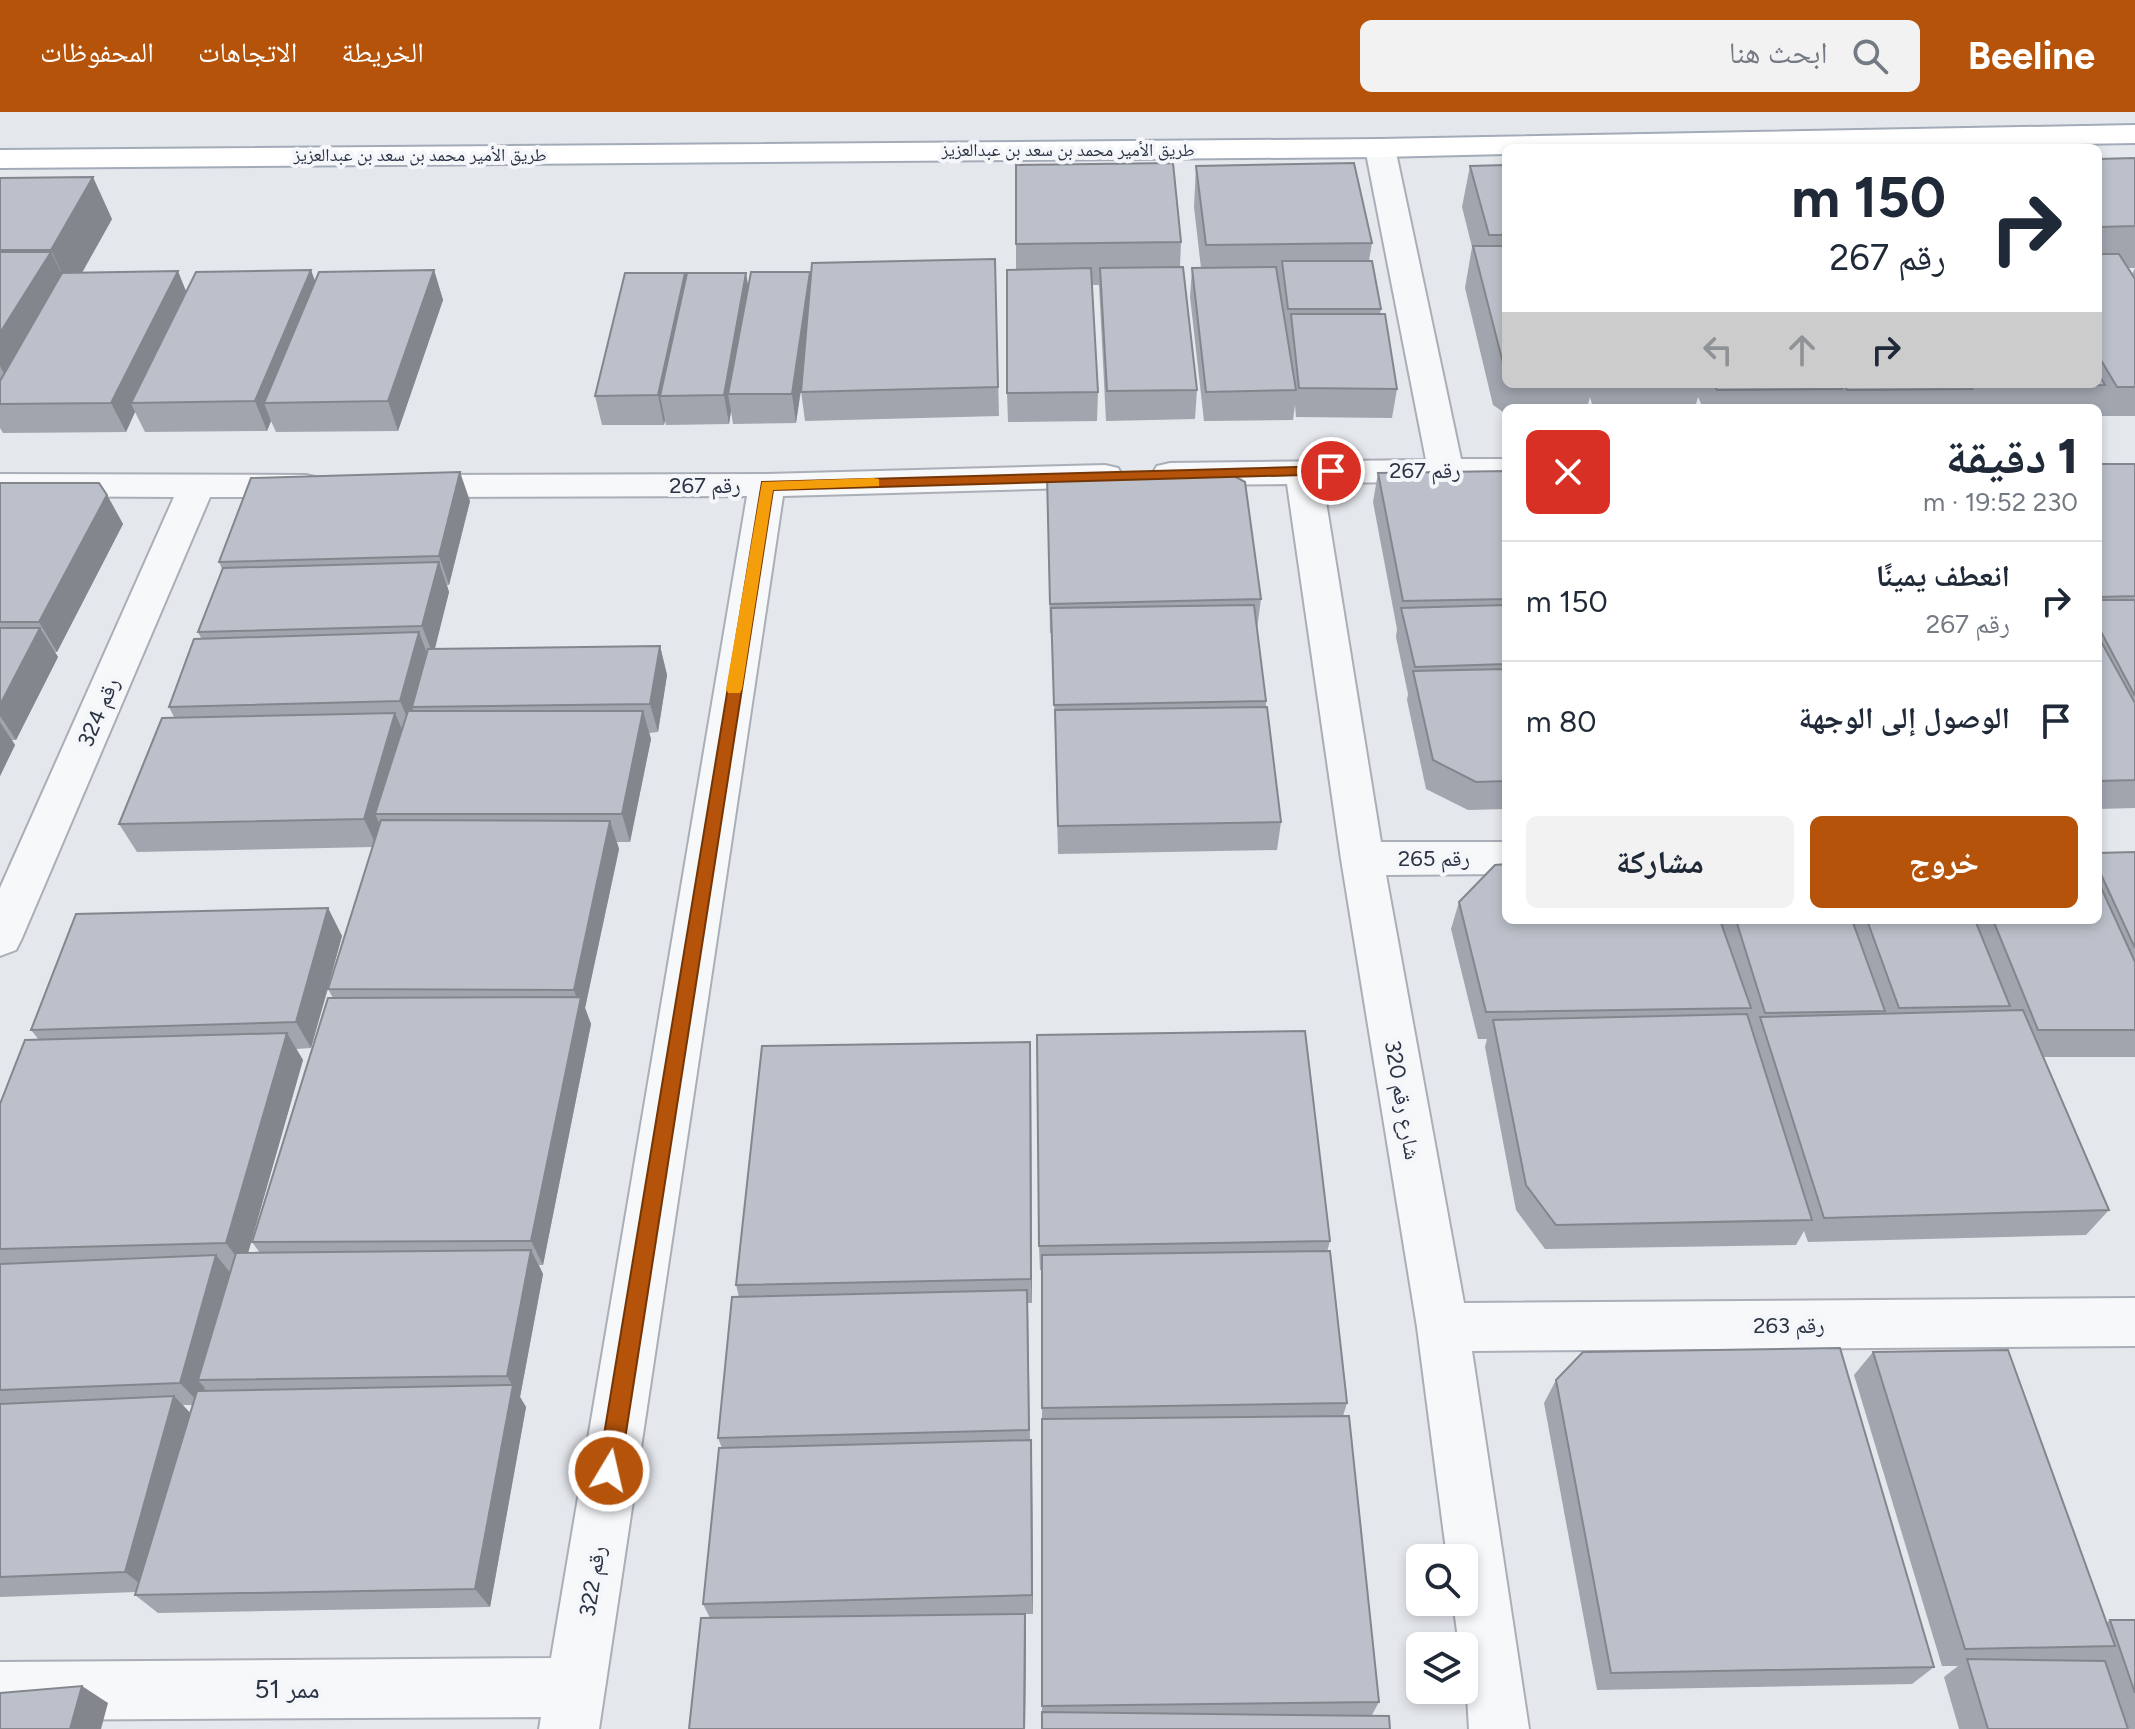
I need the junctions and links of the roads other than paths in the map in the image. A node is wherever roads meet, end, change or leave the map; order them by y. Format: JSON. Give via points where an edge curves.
{"nodes":[{"id":1,"x":2135,"y":134,"type":"edge"},
{"id":2,"x":1596,"y":144,"type":"edge"},
{"id":3,"x":1502,"y":146,"type":"edge"},
{"id":4,"x":1380,"y":148,"type":"junction"},
{"id":5,"x":0,"y":159,"type":"edge"},
{"id":6,"x":1446,"y":470,"type":"junction"},
{"id":7,"x":1502,"y":470,"type":"edge"},
{"id":8,"x":1303,"y":471,"type":"junction"},
{"id":9,"x":0,"y":485,"type":"edge"},
{"id":10,"x":767,"y":485,"type":"junction"},
{"id":11,"x":196,"y":487,"type":"junction"},
{"id":12,"x":1502,"y":858,"type":"edge"},
{"id":13,"x":1362,"y":859,"type":"junction"},
{"id":14,"x":0,"y":938,"type":"edge"},
{"id":15,"x":2135,"y":1322,"type":"edge"},
{"id":16,"x":1443,"y":1327,"type":"junction"},
{"id":17,"x":0,"y":1691,"type":"edge"},
{"id":18,"x":572,"y":1708,"type":"edge"},
{"id":19,"x":1499,"y":1729,"type":"edge"}],
"edges":[{"from":1,"to":2,"type":"main road","name":"طريق الأمير محمد بن سعد بن عبدالعزيز"},
{"from":3,"to":4,"type":"main road","name":"طريق الأمير محمد بن سعد بن عبدالعزيز"},
{"from":4,"to":5,"type":"main road","name":"طريق الأمير محمد بن سعد بن عبدالعزيز"},
{"from":4,"to":6,"type":"street"},
{"from":6,"to":7,"type":"street","name":"رقم 267"},
{"from":6,"to":8,"type":"street","name":"رقم 267"},
{"from":8,"to":10,"type":"street","name":"رقم 267"},
{"from":8,"to":13,"type":"street","name":"شارع رقم 320"},
{"from":9,"to":11,"type":"street","name":"رقم 267"},
{"from":10,"to":11,"type":"street","name":"رقم 267"},
{"from":10,"to":18,"type":"street","name":"رقم 322"},
{"from":11,"to":14,"type":"street","name":"رقم 324"},
{"from":12,"to":13,"type":"street","name":"رقم 265"},
{"from":13,"to":16,"type":"street","name":"شارع رقم 320"},
{"from":15,"to":16,"type":"street","name":"رقم 263"},
{"from":16,"to":19,"type":"street","name":"شارع رقم 320"},
{"from":17,"to":18,"type":"street","name":"ممر 51"}]}
